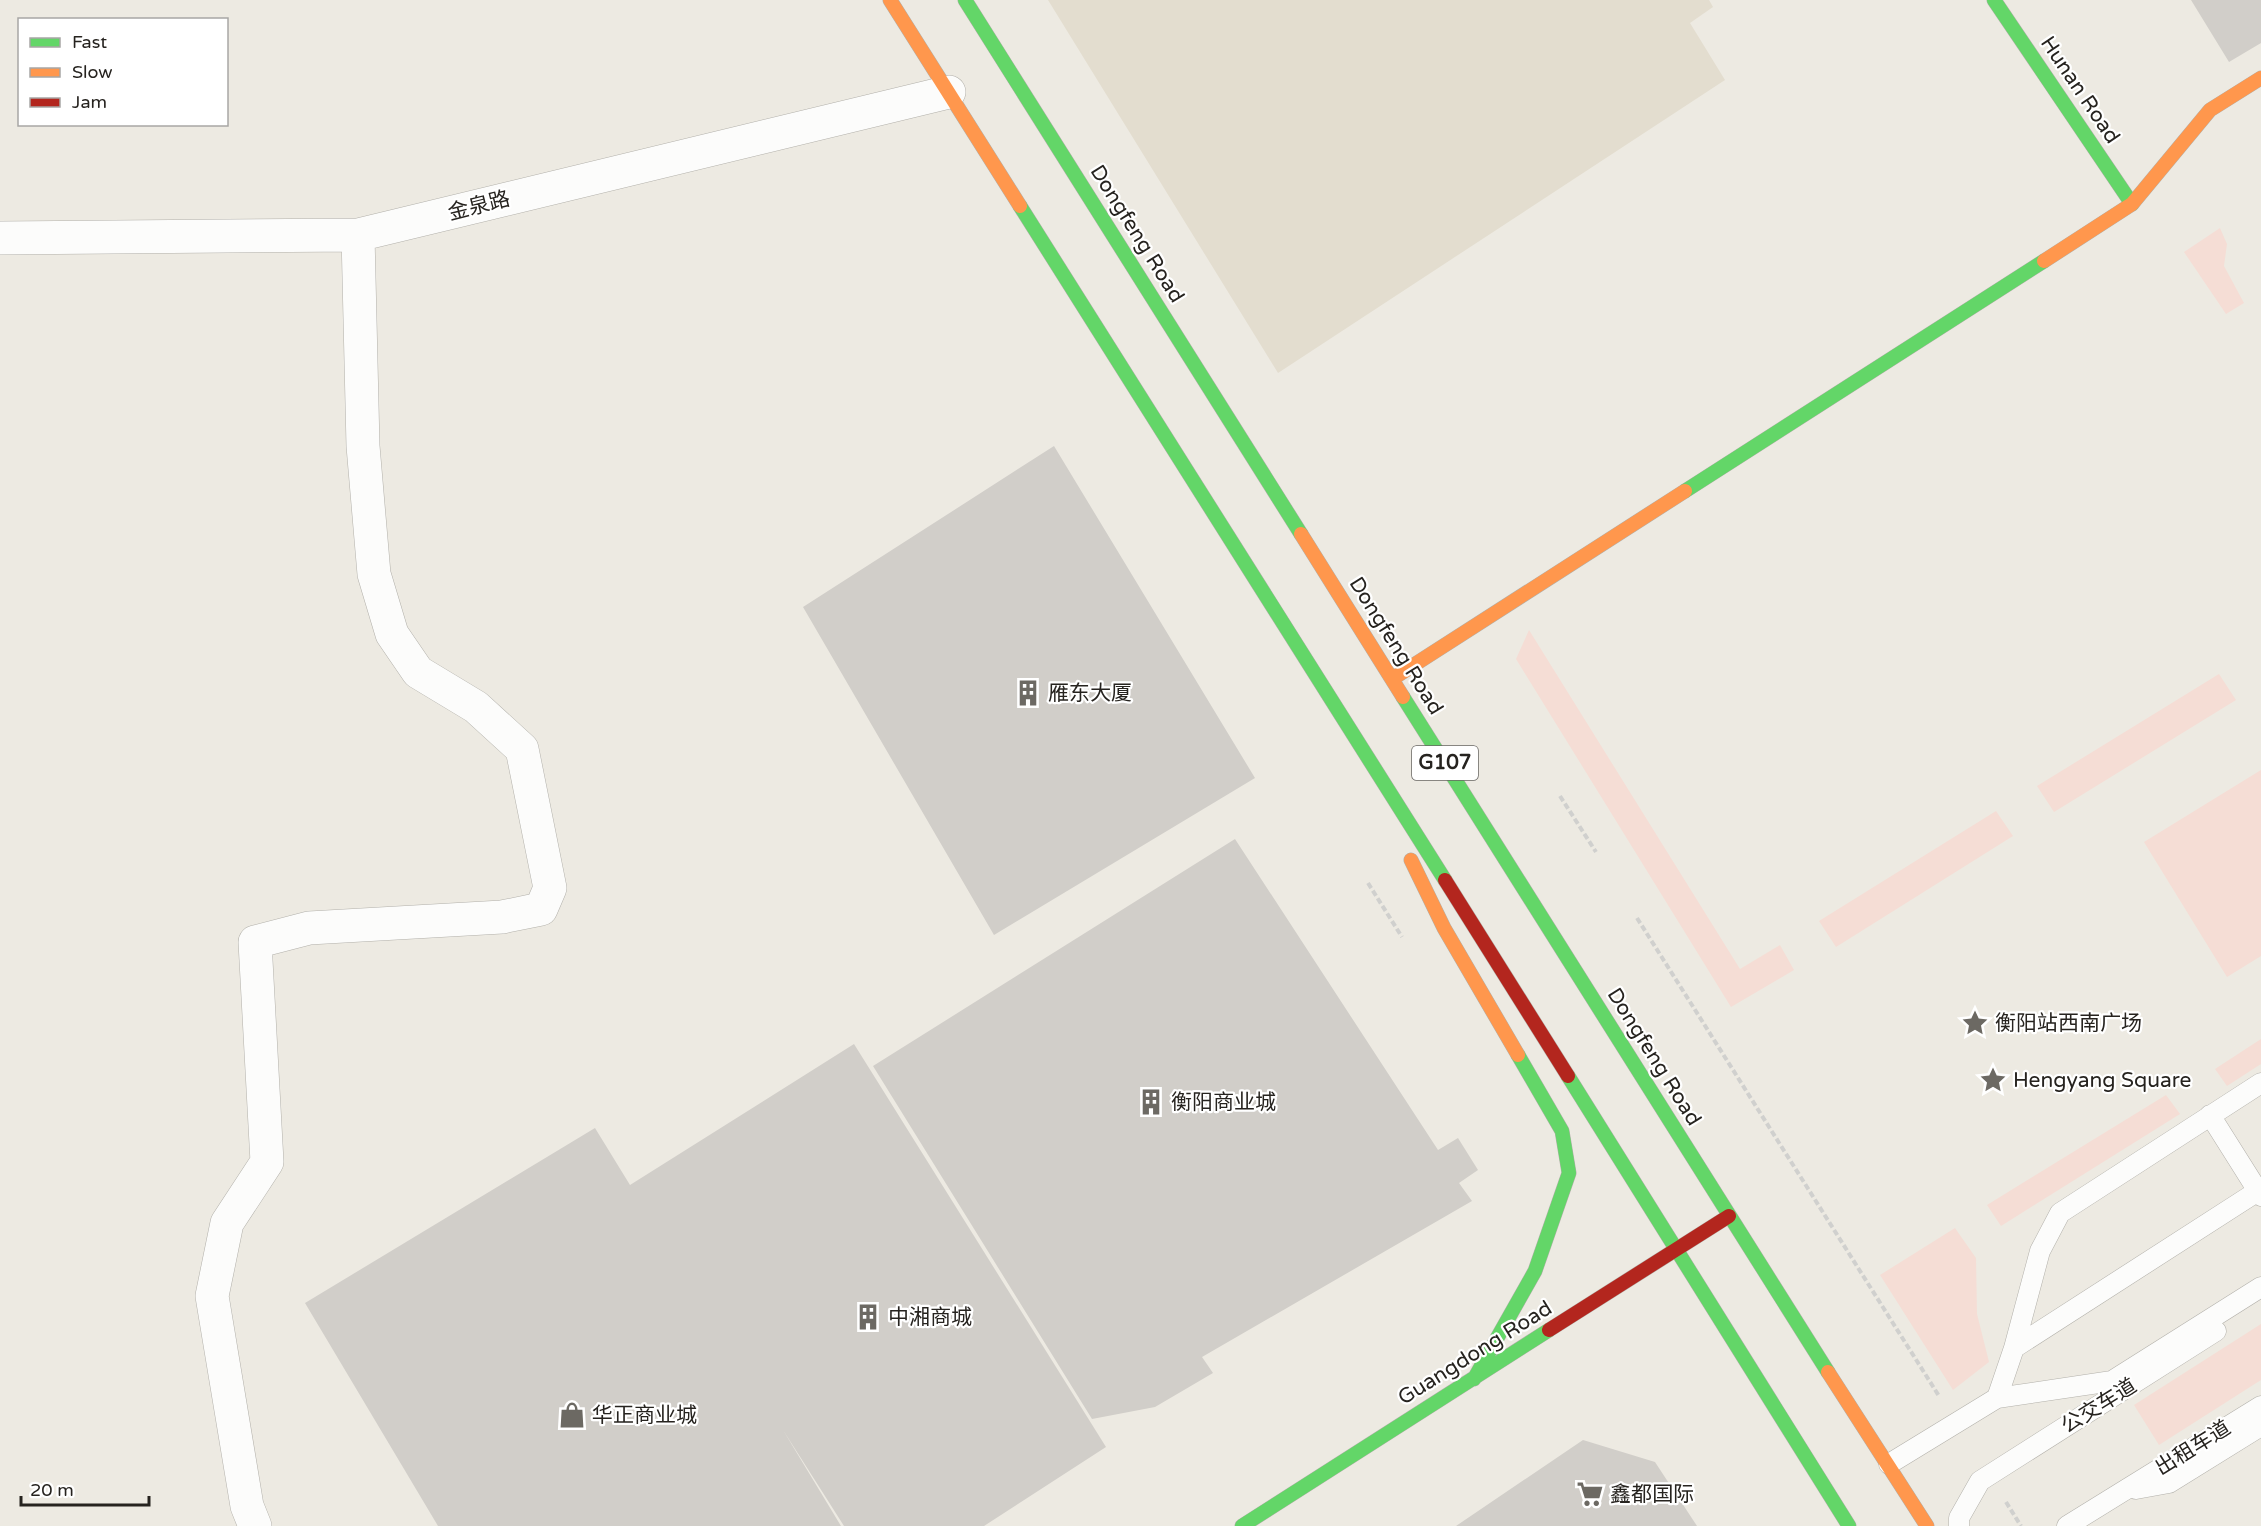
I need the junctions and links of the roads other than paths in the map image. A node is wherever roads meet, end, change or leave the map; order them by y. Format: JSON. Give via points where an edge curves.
{"nodes":[{"id":1,"x":891,"y":0,"type":"edge"},
{"id":2,"x":965,"y":0,"type":"edge"},
{"id":3,"x":1994,"y":0,"type":"edge"},
{"id":4,"x":2261,"y":78,"type":"edge"},
{"id":5,"x":949,"y":92,"type":"junction"},
{"id":6,"x":2132,"y":204,"type":"junction"},
{"id":7,"x":358,"y":235,"type":"junction"},
{"id":8,"x":0,"y":238,"type":"edge"},
{"id":9,"x":1392,"y":679,"type":"junction"},
{"id":10,"x":1333,"y":703,"type":"junction"},
{"id":11,"x":1391,"y":820,"type":"dead end"},
{"id":12,"x":1407,"y":853,"type":"dead end"},
{"id":13,"x":2261,"y":1083,"type":"edge"},
{"id":14,"x":2210,"y":1115,"type":"junction"},
{"id":15,"x":2260,"y":1192,"type":"edge"},
{"id":16,"x":1729,"y":1216,"type":"junction"},
{"id":17,"x":1677,"y":1249,"type":"junction"},
{"id":18,"x":2261,"y":1287,"type":"edge"},
{"id":19,"x":2261,"y":1303,"type":"edge"},
{"id":20,"x":2014,"y":1348,"type":"junction"},
{"id":21,"x":1474,"y":1379,"type":"junction"},
{"id":22,"x":1997,"y":1398,"type":"junction"},
{"id":23,"x":2261,"y":1406,"type":"edge"},
{"id":24,"x":2261,"y":1426,"type":"edge"},
{"id":25,"x":1889,"y":1464,"type":"junction"},
{"id":26,"x":2124,"y":1491,"type":"junction"},
{"id":27,"x":255,"y":1526,"type":"edge"},
{"id":28,"x":1242,"y":1526,"type":"edge"},
{"id":29,"x":1850,"y":1526,"type":"edge"},
{"id":30,"x":1927,"y":1526,"type":"edge"},
{"id":31,"x":1959,"y":1526,"type":"edge"},
{"id":32,"x":2067,"y":1526,"type":"edge"}],
"edges":[{"from":1,"to":5,"type":"main road","number":"G107"},
{"from":2,"to":9,"type":"main road","name":"Dongfeng Road","number":"G107"},
{"from":3,"to":6,"type":"main road","name":"Hunan Road"},
{"from":4,"to":6,"type":"main road","via":[[2210,110]]},
{"from":5,"to":7,"type":"street","name":"金泉路"},
{"from":5,"to":10,"type":"main road","number":"G107"},
{"from":6,"to":9,"type":"main road"},
{"from":7,"to":8,"type":"street","name":"金泉路"},
{"from":7,"to":27,"type":"street","via":[[363,446],[374,573],[392,634],[418,672],[476,707],[522,749],[550,888],[540,909],[502,917],[309,928],[255,942],[267,1161],[227,1223],[212,1296],[247,1506]]},
{"from":9,"to":16,"type":"main road","name":"Dongfeng Road","number":"G107"},
{"from":10,"to":11,"type":"main road"},
{"from":10,"to":17,"type":"main road","number":"G107"},
{"from":12,"to":21,"type":"main road","via":[[1444,928],[1562,1131],[1569,1173],[1535,1271]]},
{"from":13,"to":14,"type":"lane"},
{"from":14,"to":15,"type":"lane"},
{"from":14,"to":20,"type":"lane","via":[[2060,1213],[2040,1251]]},
{"from":15,"to":20,"type":"lane"},
{"from":16,"to":17,"type":"main road","name":"Guangdong Road"},
{"from":16,"to":25,"type":"main road","name":"Dongfeng Road","number":"G107"},
{"from":17,"to":21,"type":"main road","name":"Guangdong Road"},
{"from":17,"to":29,"type":"main road","number":"G107"},
{"from":18,"to":22,"type":"lane","via":[[2112,1381]]},
{"from":19,"to":31,"type":"lane","name":"公交车道","via":[[1980,1481],[1959,1518]]},
{"from":20,"to":22,"type":"lane"},
{"from":21,"to":28,"type":"main road","name":"Guangdong Road"},
{"from":22,"to":25,"type":"lane"},
{"from":23,"to":26,"type":"lane","name":"出租车道"},
{"from":24,"to":26,"type":"lane","name":"出租车道","via":[[2169,1483]]},
{"from":25,"to":30,"type":"main road","name":"Dongfeng Road","number":"G107"},
{"from":26,"to":32,"type":"lane","name":"出租车道"}]}
